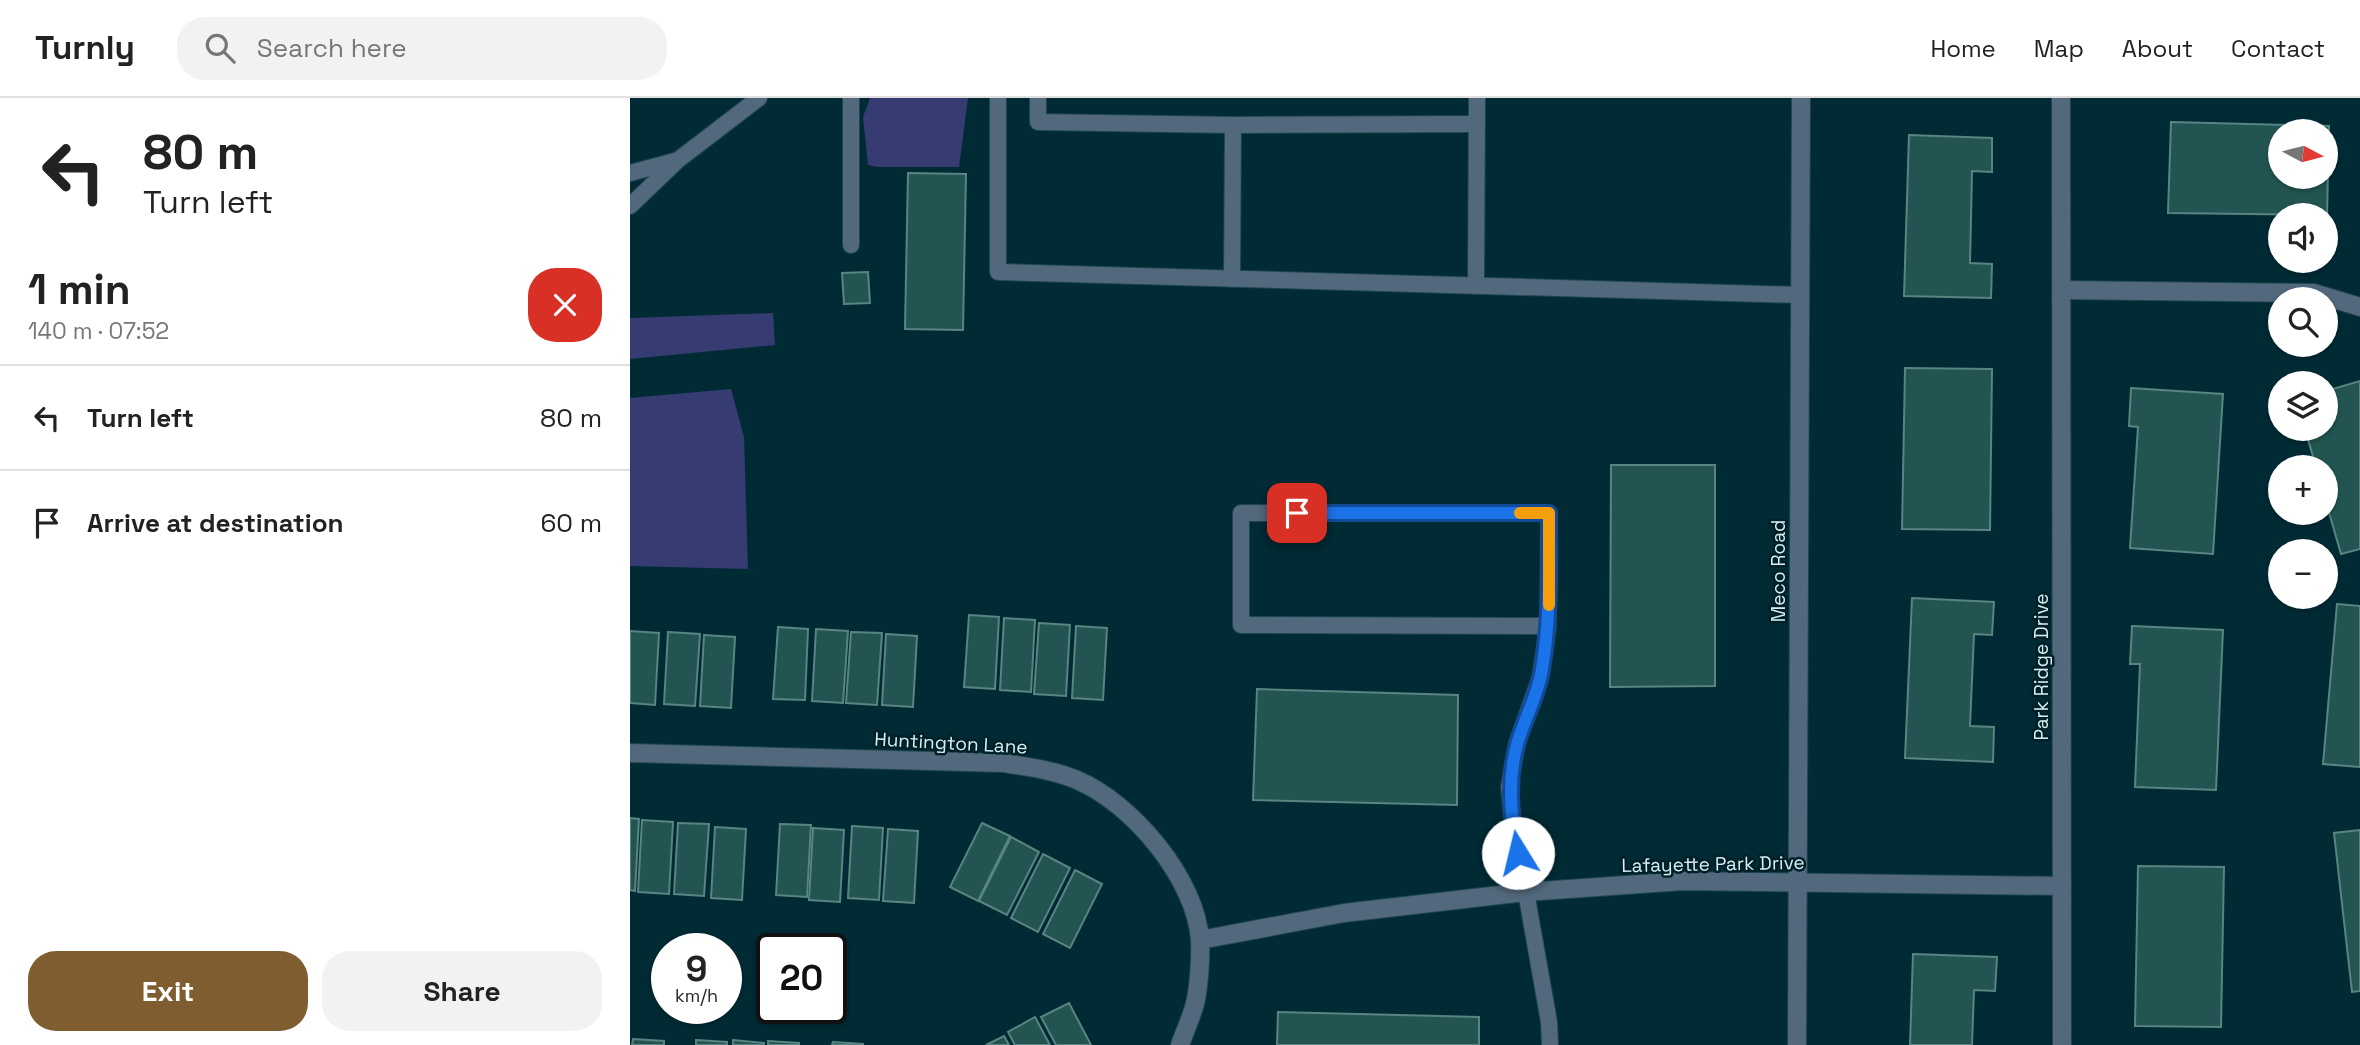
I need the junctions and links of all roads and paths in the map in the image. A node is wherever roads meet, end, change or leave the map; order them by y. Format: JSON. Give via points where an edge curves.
{"nodes":[{"id":1,"x":759,"y":98,"type":"edge"},
{"id":2,"x":851,"y":98,"type":"edge"},
{"id":3,"x":998,"y":98,"type":"edge"},
{"id":4,"x":1038,"y":98,"type":"edge"},
{"id":5,"x":1477,"y":98,"type":"edge"},
{"id":6,"x":1801,"y":98,"type":"edge"},
{"id":7,"x":2061,"y":98,"type":"edge"},
{"id":8,"x":1477,"y":124,"type":"junction"},
{"id":9,"x":1233,"y":125,"type":"junction"},
{"id":10,"x":678,"y":160,"type":"junction"},
{"id":11,"x":630,"y":173,"type":"edge"},
{"id":12,"x":630,"y":206,"type":"edge"},
{"id":13,"x":851,"y":245,"type":"dead end"},
{"id":14,"x":1232,"y":279,"type":"junction"},
{"id":15,"x":1476,"y":286,"type":"junction"},
{"id":16,"x":2062,"y":290,"type":"junction"},
{"id":17,"x":1801,"y":295,"type":"junction"},
{"id":18,"x":2360,"y":307,"type":"edge"},
{"id":19,"x":1549,"y":625,"type":"junction"},
{"id":20,"x":630,"y":753,"type":"edge"},
{"id":21,"x":1798,"y":884,"type":"junction"},
{"id":22,"x":2062,"y":886,"type":"junction"},
{"id":23,"x":1527,"y":892,"type":"junction"},
{"id":24,"x":1200,"y":940,"type":"junction"},
{"id":25,"x":1180,"y":1045,"type":"edge"},
{"id":26,"x":1550,"y":1045,"type":"edge"},
{"id":27,"x":1797,"y":1045,"type":"edge"},
{"id":28,"x":2062,"y":1045,"type":"edge"}],
"edges":[{"from":1,"to":10,"type":"lane"},
{"from":2,"to":13,"type":"lane"},
{"from":3,"to":14,"type":"lane","via":[[998,272]]},
{"from":4,"to":9,"type":"lane","via":[[1038,122]]},
{"from":5,"to":8,"type":"lane"},
{"from":6,"to":17,"type":"street","name":"Meco Road"},
{"from":7,"to":16,"type":"street","name":"Park Ridge Drive"},
{"from":8,"to":9,"type":"lane"},
{"from":8,"to":15,"type":"lane"},
{"from":9,"to":14,"type":"lane"},
{"from":10,"to":11,"type":"lane"},
{"from":10,"to":12,"type":"lane"},
{"from":14,"to":15,"type":"lane"},
{"from":15,"to":17,"type":"lane"},
{"from":16,"to":18,"type":"street","via":[[2314,293]]},
{"from":16,"to":22,"type":"street","name":"Park Ridge Drive"},
{"from":17,"to":21,"type":"street","name":"Meco Road"},
{"from":19,"to":19,"type":"lane","via":[[1549,513],[1241,513],[1241,625]]},
{"from":19,"to":23,"type":"lane","via":[[1540,678],[1517,743],[1509,787]]},
{"from":20,"to":24,"type":"street","name":"Huntington Lane","via":[[1004,764],[1067,776],[1118,804],[1150,834],[1192,904]]},
{"from":21,"to":22,"type":"street","name":"Lafayette Park Drive"},
{"from":21,"to":23,"type":"street","name":"Lafayette Park Drive","via":[[1683,881]]},
{"from":21,"to":27,"type":"street","name":"Meco Road"},
{"from":22,"to":28,"type":"street","name":"Park Ridge Drive"},
{"from":23,"to":24,"type":"street","name":"Lafayette Park Drive","via":[[1344,913]]},
{"from":23,"to":26,"type":"lane"},
{"from":24,"to":25,"type":"street","name":"Huntington Lane","via":[[1196,1000]]}]}
